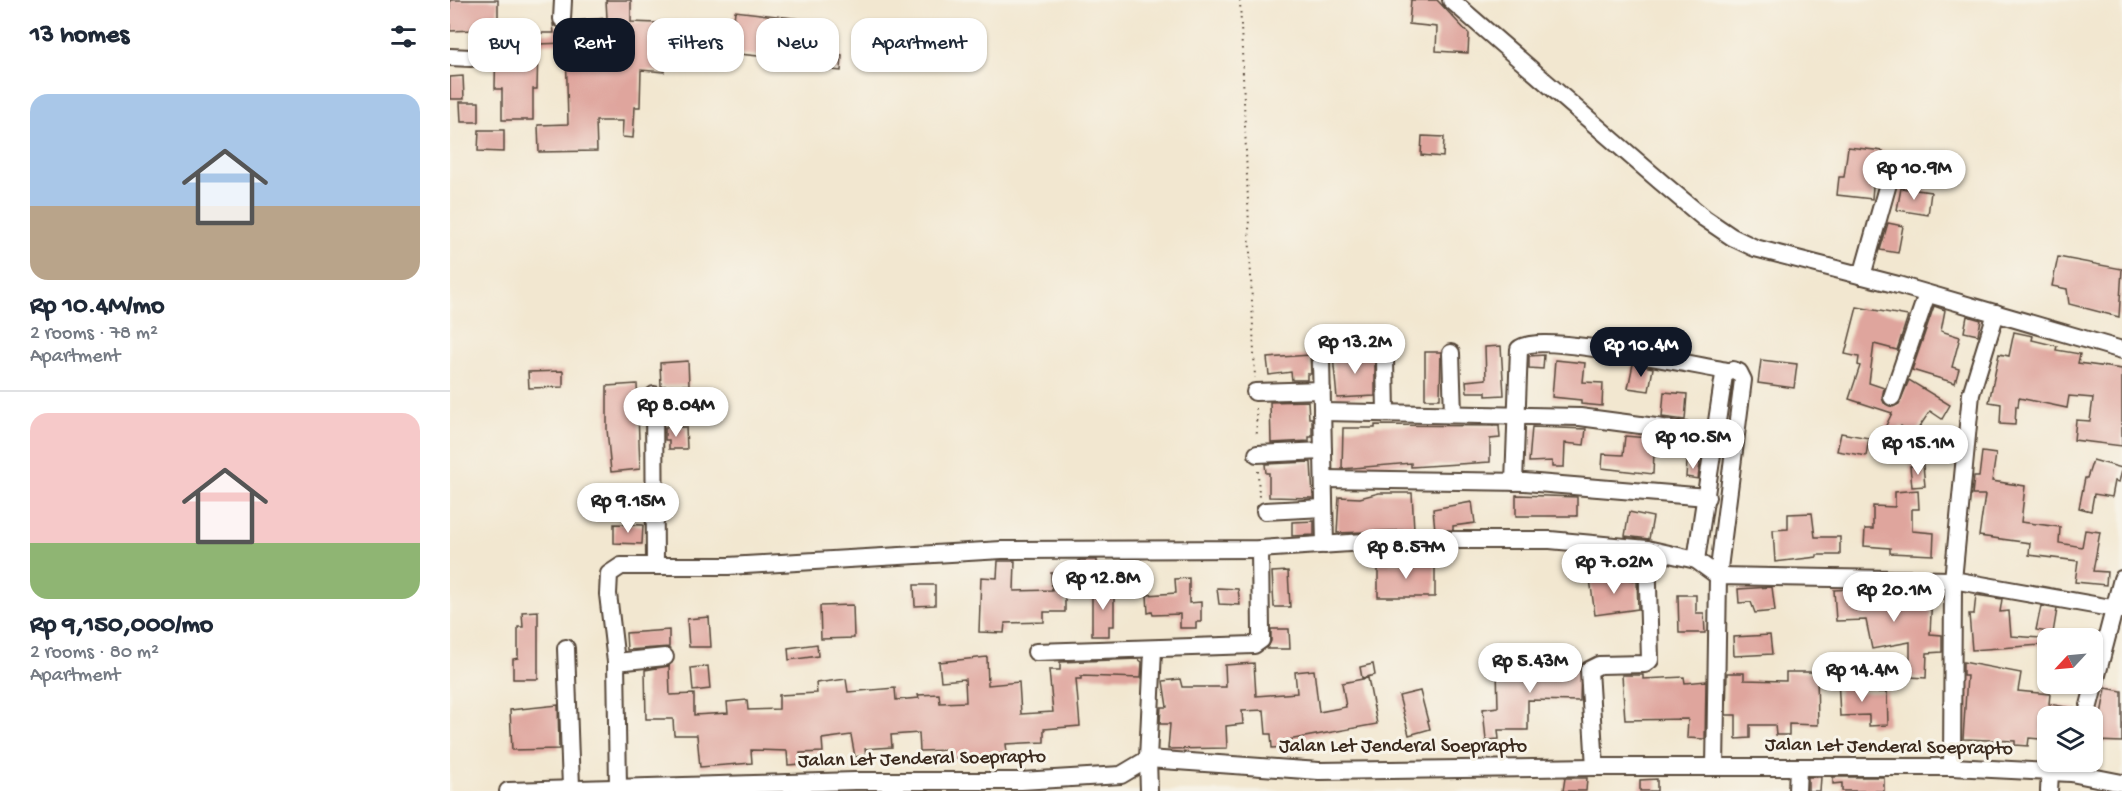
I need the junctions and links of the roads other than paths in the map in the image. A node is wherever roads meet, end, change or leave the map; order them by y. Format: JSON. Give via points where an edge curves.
{"nodes":[{"id":1,"x":563,"y":0,"type":"edge"},
{"id":2,"x":1451,"y":0,"type":"edge"},
{"id":3,"x":562,"y":18,"type":"edge"},
{"id":4,"x":450,"y":57,"type":"edge"},
{"id":5,"x":468,"y":57,"type":"edge"},
{"id":6,"x":1891,"y":173,"type":"dead end"},
{"id":7,"x":1862,"y":276,"type":"junction"},
{"id":8,"x":1927,"y":294,"type":"junction"},
{"id":9,"x":1995,"y":313,"type":"junction"},
{"id":10,"x":2122,"y":350,"type":"edge"},
{"id":11,"x":1450,"y":353,"type":"dead end"},
{"id":12,"x":1321,"y":360,"type":"dead end"},
{"id":13,"x":1385,"y":360,"type":"dead end"},
{"id":14,"x":1728,"y":371,"type":"junction"},
{"id":15,"x":1322,"y":390,"type":"junction"},
{"id":16,"x":1255,"y":392,"type":"road end"},
{"id":17,"x":654,"y":395,"type":"dead end"},
{"id":18,"x":1892,"y":397,"type":"dead end"},
{"id":19,"x":1322,"y":412,"type":"junction"},
{"id":20,"x":1386,"y":413,"type":"junction"},
{"id":21,"x":1453,"y":414,"type":"junction"},
{"id":22,"x":1518,"y":415,"type":"junction"},
{"id":23,"x":1716,"y":435,"type":"junction"},
{"id":24,"x":1323,"y":451,"type":"junction"},
{"id":25,"x":1257,"y":454,"type":"road end"},
{"id":26,"x":1324,"y":479,"type":"junction"},
{"id":27,"x":1514,"y":482,"type":"junction"},
{"id":28,"x":1707,"y":497,"type":"junction"},
{"id":29,"x":1262,"y":506,"type":"road end"},
{"id":30,"x":1324,"y":508,"type":"junction"},
{"id":31,"x":1325,"y":545,"type":"junction"},
{"id":32,"x":1260,"y":549,"type":"junction"},
{"id":33,"x":1647,"y":549,"type":"junction"},
{"id":34,"x":1696,"y":560,"type":"junction"},
{"id":35,"x":655,"y":566,"type":"junction"},
{"id":36,"x":1718,"y":576,"type":"junction"},
{"id":37,"x":2122,"y":579,"type":"edge"},
{"id":38,"x":1953,"y":580,"type":"junction"},
{"id":39,"x":2119,"y":610,"type":"edge"},
{"id":40,"x":566,"y":648,"type":"dead end"},
{"id":41,"x":1153,"y":650,"type":"junction"},
{"id":42,"x":1036,"y":652,"type":"dead end"},
{"id":43,"x":665,"y":657,"type":"dead end"},
{"id":44,"x":616,"y":662,"type":"junction"},
{"id":45,"x":2089,"y":706,"type":"edge"},
{"id":46,"x":1148,"y":759,"type":"junction"},
{"id":47,"x":1595,"y":767,"type":"junction"},
{"id":48,"x":1715,"y":767,"type":"junction"},
{"id":49,"x":1798,"y":767,"type":"junction"},
{"id":50,"x":1952,"y":767,"type":"junction"},
{"id":51,"x":2037,"y":771,"type":"edge"},
{"id":52,"x":2050,"y":772,"type":"edge"},
{"id":53,"x":2088,"y":772,"type":"edge"},
{"id":54,"x":2122,"y":783,"type":"edge"},
{"id":55,"x":618,"y":786,"type":"junction"},
{"id":56,"x":571,"y":787,"type":"junction"},
{"id":57,"x":508,"y":791,"type":"edge"},
{"id":58,"x":1149,"y":791,"type":"edge"},
{"id":59,"x":1797,"y":791,"type":"edge"},
{"id":60,"x":2049,"y":791,"type":"edge"}],
"edges":[{"from":1,"to":3,"type":"street"},
{"from":2,"to":7,"type":"street","via":[[1722,231],[1755,248]]},
{"from":4,"to":5,"type":"street"},
{"from":6,"to":7,"type":"street"},
{"from":7,"to":8,"type":"street"},
{"from":8,"to":9,"type":"street"},
{"from":8,"to":18,"type":"street"},
{"from":9,"to":10,"type":"street"},
{"from":9,"to":38,"type":"street","via":[[1971,394]]},
{"from":11,"to":21,"type":"street"},
{"from":12,"to":15,"type":"street"},
{"from":13,"to":20,"type":"street"},
{"from":14,"to":22,"type":"street","via":[[1583,346],[1528,343],[1519,349]]},
{"from":14,"to":23,"type":"street","via":[[1724,375]]},
{"from":14,"to":36,"type":"street","via":[[1738,372],[1743,380]]},
{"from":15,"to":16,"type":"street"},
{"from":15,"to":19,"type":"street"},
{"from":17,"to":35,"type":"street"},
{"from":19,"to":20,"type":"street"},
{"from":19,"to":24,"type":"street"},
{"from":20,"to":21,"type":"street"},
{"from":21,"to":22,"type":"street"},
{"from":22,"to":23,"type":"street","via":[[1580,417]]},
{"from":22,"to":27,"type":"street"},
{"from":23,"to":28,"type":"street"},
{"from":24,"to":25,"type":"street"},
{"from":24,"to":26,"type":"street"},
{"from":26,"to":27,"type":"street"},
{"from":26,"to":30,"type":"street"},
{"from":27,"to":28,"type":"street"},
{"from":28,"to":34,"type":"street"},
{"from":29,"to":30,"type":"street"},
{"from":30,"to":31,"type":"street"},
{"from":31,"to":32,"type":"street"},
{"from":31,"to":33,"type":"street","via":[[1395,540],[1538,540]]},
{"from":32,"to":35,"type":"street","via":[[1002,550],[728,566]]},
{"from":32,"to":41,"type":"street","via":[[1258,643],[1245,648]]},
{"from":33,"to":34,"type":"street"},
{"from":33,"to":47,"type":"street","via":[[1650,660],[1645,664],[1596,665],[1589,670]]},
{"from":34,"to":36,"type":"street"},
{"from":35,"to":44,"type":"street","via":[[621,566],[609,576]]},
{"from":36,"to":38,"type":"street"},
{"from":36,"to":48,"type":"street"},
{"from":37,"to":39,"type":"street"},
{"from":38,"to":39,"type":"street"},
{"from":38,"to":50,"type":"street"},
{"from":39,"to":45,"type":"street"},
{"from":40,"to":56,"type":"street"},
{"from":41,"to":42,"type":"street"},
{"from":41,"to":46,"type":"street"},
{"from":43,"to":44,"type":"street"},
{"from":44,"to":55,"type":"street"},
{"from":46,"to":47,"type":"street","name":"Jalan Let Jenderal Soeprapto","via":[[1319,771]]},
{"from":46,"to":55,"type":"street","name":"Jalan Let Jenderal Soeprapto","via":[[1121,775],[1021,781]]},
{"from":46,"to":58,"type":"street"},
{"from":47,"to":48,"type":"street","name":"Jalan Let Jenderal Soeprapto"},
{"from":48,"to":49,"type":"street","name":"Jalan Let Jenderal Soeprapto"},
{"from":49,"to":50,"type":"street","name":"Jalan Let Jenderal Soeprapto"},
{"from":49,"to":59,"type":"street"},
{"from":50,"to":51,"type":"street","name":"Jalan Let Jenderal Soeprapto"},
{"from":52,"to":60,"type":"street"},
{"from":53,"to":54,"type":"street","name":"Jalan Let Jenderal Soeprapto"},
{"from":55,"to":56,"type":"street","name":"Jalan Let Jenderal Soeprapto"},
{"from":56,"to":57,"type":"street","name":"Jalan Let Jenderal Soeprapto"}]}
